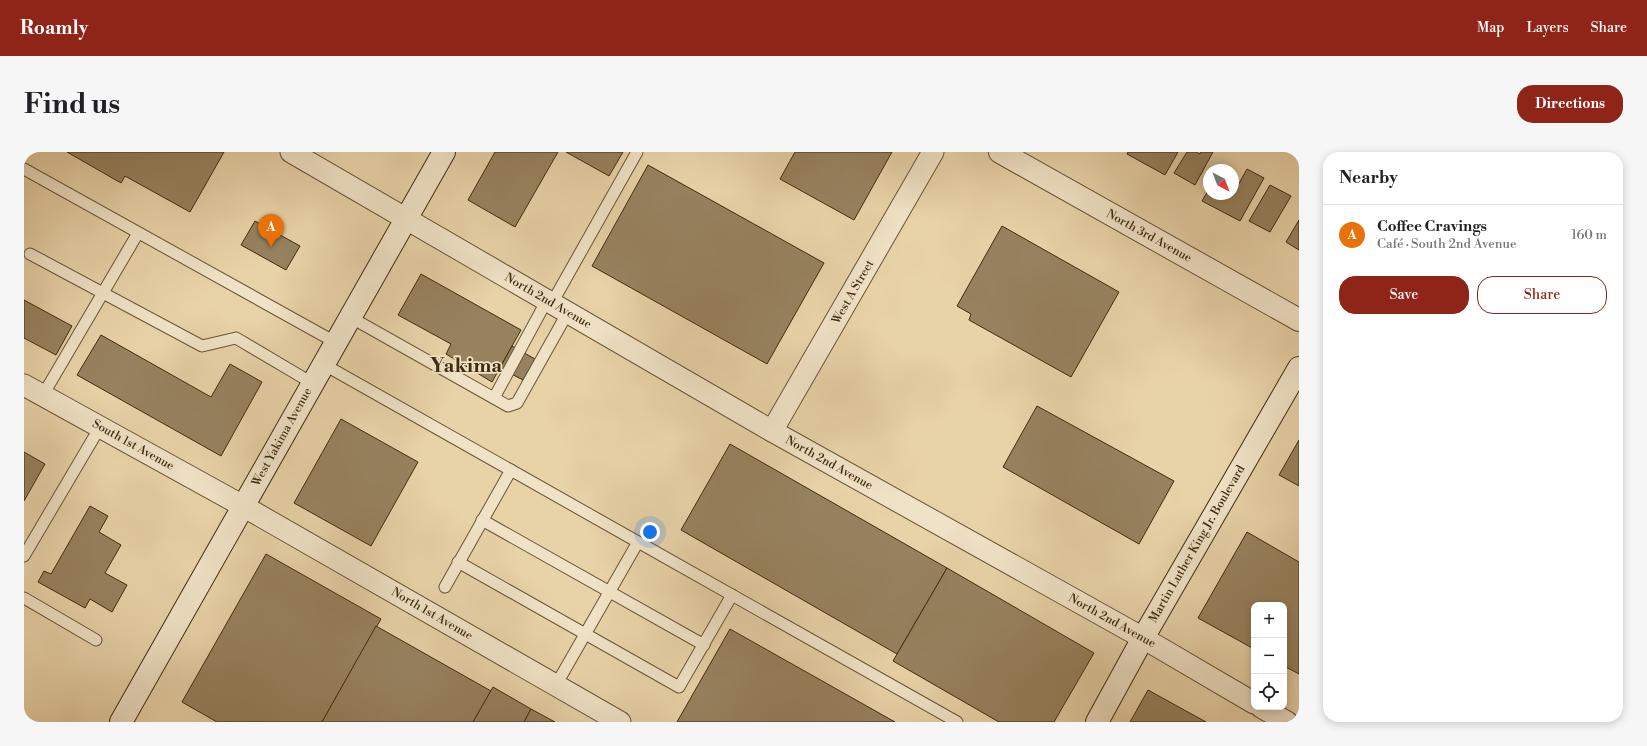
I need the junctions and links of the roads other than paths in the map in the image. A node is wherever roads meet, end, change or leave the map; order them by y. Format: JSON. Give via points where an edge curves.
{"nodes":[{"id":1,"x":291,"y":152,"type":"edge"},
{"id":2,"x":444,"y":152,"type":"edge"},
{"id":3,"x":637,"y":152,"type":"edge"},
{"id":4,"x":934,"y":152,"type":"edge"},
{"id":5,"x":1000,"y":152,"type":"edge"},
{"id":6,"x":24,"y":169,"type":"edge"},
{"id":7,"x":407,"y":218,"type":"junction"},
{"id":8,"x":138,"y":233,"type":"junction"},
{"id":9,"x":30,"y":254,"type":"dead end"},
{"id":10,"x":103,"y":293,"type":"junction"},
{"id":11,"x":556,"y":305,"type":"junction"},
{"id":12,"x":350,"y":317,"type":"junction"},
{"id":13,"x":1299,"y":320,"type":"edge"},
{"id":14,"x":335,"y":342,"type":"junction"},
{"id":15,"x":323,"y":364,"type":"junction"},
{"id":16,"x":1299,"y":368,"type":"edge"},
{"id":17,"x":312,"y":383,"type":"junction"},
{"id":18,"x":24,"y":385,"type":"edge"},
{"id":19,"x":1293,"y":393,"type":"edge"},
{"id":20,"x":43,"y":395,"type":"junction"},
{"id":21,"x":494,"y":398,"type":"junction"},
{"id":22,"x":100,"y":427,"type":"junction"},
{"id":23,"x":772,"y":432,"type":"junction"},
{"id":24,"x":510,"y":470,"type":"junction"},
{"id":25,"x":243,"y":506,"type":"junction"},
{"id":26,"x":482,"y":520,"type":"junction"},
{"id":27,"x":638,"y":542,"type":"junction"},
{"id":28,"x":24,"y":556,"type":"edge"},
{"id":29,"x":458,"y":562,"type":"junction"},
{"id":30,"x":445,"y":587,"type":"dead end"},
{"id":31,"x":609,"y":591,"type":"junction"},
{"id":32,"x":732,"y":595,"type":"junction"},
{"id":33,"x":24,"y":598,"type":"edge"},
{"id":34,"x":585,"y":634,"type":"junction"},
{"id":35,"x":1143,"y":638,"type":"junction"},
{"id":36,"x":96,"y":640,"type":"dead end"},
{"id":37,"x":704,"y":645,"type":"junction"},
{"id":38,"x":556,"y":685,"type":"junction"},
{"id":39,"x":1251,"y":701,"type":"edge"},
{"id":40,"x":1266,"y":710,"type":"edge"},
{"id":41,"x":120,"y":722,"type":"edge"},
{"id":42,"x":620,"y":722,"type":"edge"},
{"id":43,"x":957,"y":722,"type":"edge"},
{"id":44,"x":1097,"y":722,"type":"edge"},
{"id":45,"x":1287,"y":722,"type":"edge"}],
"edges":[{"from":1,"to":7,"type":"street","name":"North 2nd Avenue"},
{"from":2,"to":7,"type":"main road","name":"West Yakima Avenue"},
{"from":3,"to":11,"type":"lane"},
{"from":4,"to":23,"type":"street","name":"West A Street"},
{"from":5,"to":13,"type":"main road","name":"North 3rd Avenue"},
{"from":6,"to":8,"type":"lane"},
{"from":7,"to":11,"type":"street","name":"North 2nd Avenue"},
{"from":7,"to":12,"type":"main road","name":"West Yakima Avenue"},
{"from":8,"to":10,"type":"lane"},
{"from":8,"to":14,"type":"lane"},
{"from":9,"to":10,"type":"lane"},
{"from":10,"to":17,"type":"lane","via":[[202,346],[236,338]]},
{"from":10,"to":20,"type":"lane"},
{"from":11,"to":21,"type":"lane"},
{"from":11,"to":21,"type":"lane","via":[[517,403],[508,406]]},
{"from":11,"to":23,"type":"street","name":"North 2nd Avenue"},
{"from":12,"to":14,"type":"main road","name":"West Yakima Avenue"},
{"from":12,"to":21,"type":"lane"},
{"from":14,"to":15,"type":"main road","name":"West Yakima Avenue"},
{"from":15,"to":17,"type":"main road","name":"West Yakima Avenue"},
{"from":15,"to":24,"type":"lane"},
{"from":16,"to":19,"type":"main road","name":"Martin Luther King Jr. Boulevard"},
{"from":17,"to":25,"type":"main road","name":"West Yakima Avenue"},
{"from":18,"to":20,"type":"street","name":"South 1st Avenue"},
{"from":19,"to":35,"type":"main road","name":"Martin Luther King Jr. Boulevard"},
{"from":20,"to":22,"type":"street","name":"South 1st Avenue"},
{"from":22,"to":25,"type":"street","name":"South 1st Avenue"},
{"from":22,"to":28,"type":"lane"},
{"from":23,"to":35,"type":"street","name":"North 2nd Avenue"},
{"from":24,"to":26,"type":"lane"},
{"from":24,"to":27,"type":"lane"},
{"from":25,"to":38,"type":"street","name":"North 1st Avenue"},
{"from":25,"to":41,"type":"main road","name":"West Yakima Avenue"},
{"from":26,"to":29,"type":"lane"},
{"from":26,"to":31,"type":"lane"},
{"from":27,"to":31,"type":"lane"},
{"from":27,"to":32,"type":"lane"},
{"from":29,"to":30,"type":"lane"},
{"from":29,"to":34,"type":"lane"},
{"from":31,"to":34,"type":"lane"},
{"from":31,"to":37,"type":"lane"},
{"from":32,"to":37,"type":"lane"},
{"from":32,"to":43,"type":"lane"},
{"from":33,"to":36,"type":"lane"},
{"from":34,"to":37,"type":"lane","via":[[680,687]]},
{"from":34,"to":38,"type":"lane"},
{"from":35,"to":39,"type":"street","name":"North 2nd Avenue"},
{"from":35,"to":44,"type":"main road","name":"Martin Luther King Jr. Boulevard"},
{"from":38,"to":42,"type":"street","name":"North 1st Avenue"},
{"from":40,"to":45,"type":"street"}]}
